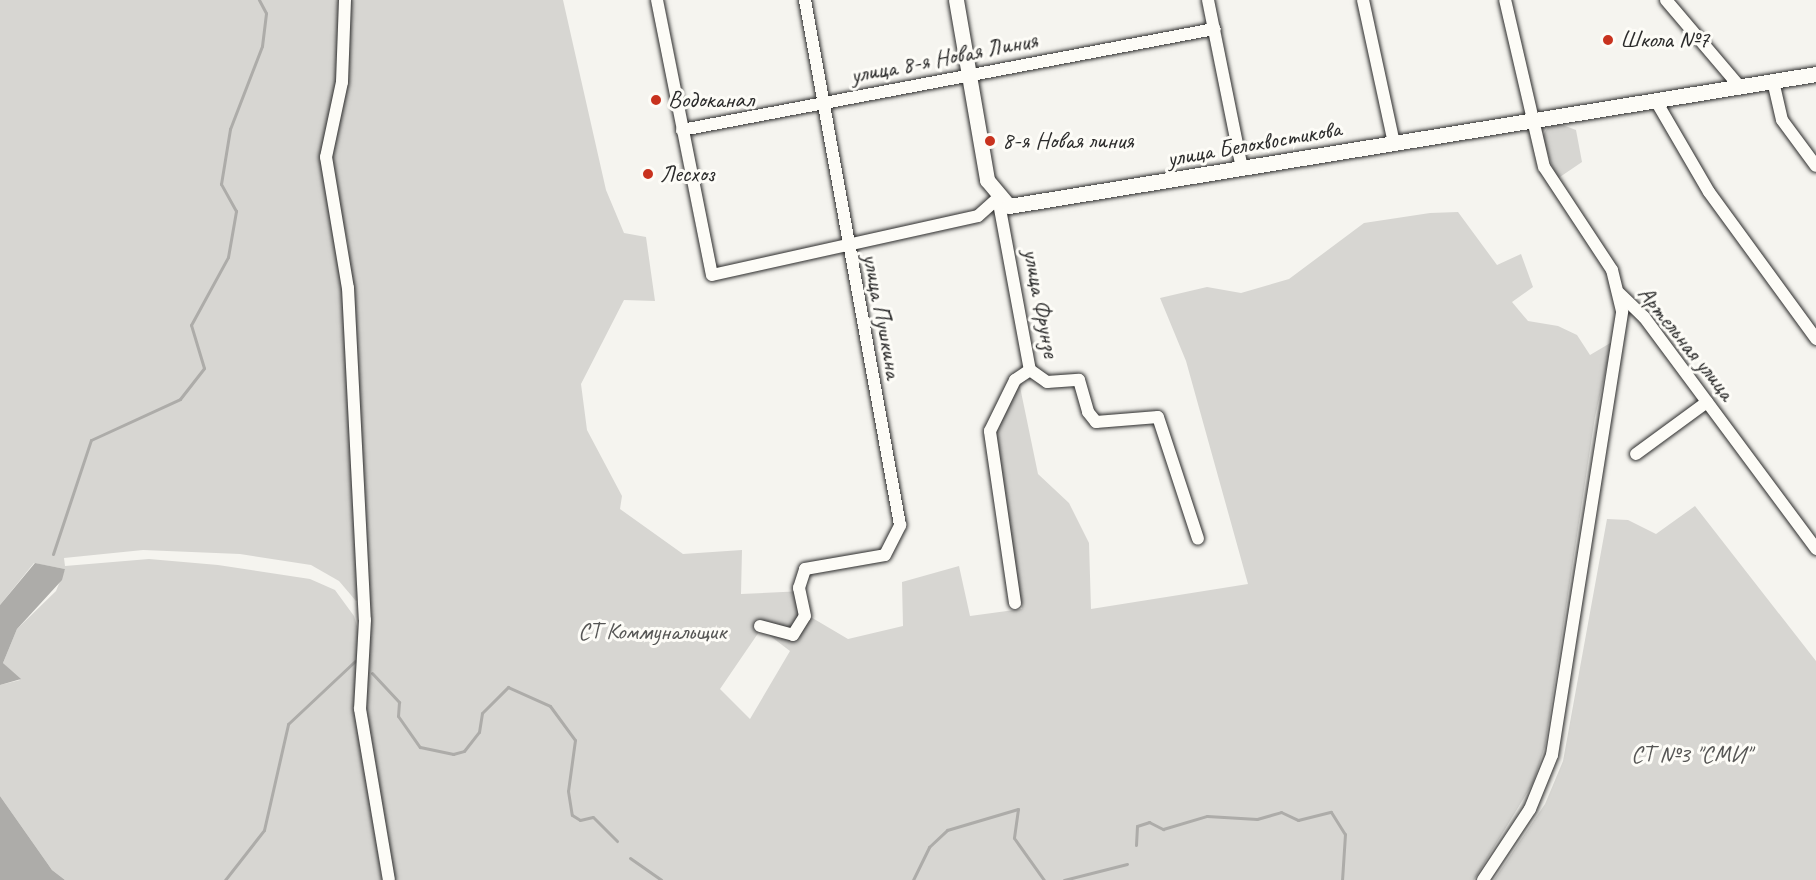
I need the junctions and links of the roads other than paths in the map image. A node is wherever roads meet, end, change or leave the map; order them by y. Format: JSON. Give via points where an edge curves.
{"nodes":[{"id":1,"x":345,"y":0,"type":"edge"},
{"id":2,"x":657,"y":0,"type":"edge"},
{"id":3,"x":805,"y":0,"type":"edge"},
{"id":4,"x":956,"y":0,"type":"edge"},
{"id":5,"x":1208,"y":0,"type":"edge"},
{"id":6,"x":1363,"y":0,"type":"edge"},
{"id":7,"x":1505,"y":0,"type":"edge"},
{"id":8,"x":1666,"y":0,"type":"edge"},
{"id":9,"x":1214,"y":29,"type":"junction"},
{"id":10,"x":1816,"y":74,"type":"edge"},
{"id":11,"x":969,"y":75,"type":"junction"},
{"id":12,"x":1773,"y":81,"type":"junction"},
{"id":13,"x":1740,"y":87,"type":"junction"},
{"id":14,"x":1656,"y":101,"type":"junction"},
{"id":15,"x":823,"y":102,"type":"junction"},
{"id":16,"x":1529,"y":120,"type":"junction"},
{"id":17,"x":682,"y":130,"type":"junction"},
{"id":18,"x":1394,"y":142,"type":"junction"},
{"id":19,"x":1816,"y":166,"type":"edge"},
{"id":20,"x":1242,"y":169,"type":"junction"},
{"id":21,"x":998,"y":198,"type":"junction"},
{"id":22,"x":847,"y":242,"type":"junction"},
{"id":23,"x":1619,"y":293,"type":"junction"},
{"id":24,"x":1816,"y":339,"type":"edge"},
{"id":25,"x":1030,"y":370,"type":"junction"},
{"id":26,"x":1707,"y":402,"type":"junction"},
{"id":27,"x":1636,"y":454,"type":"dead end"},
{"id":28,"x":1198,"y":539,"type":"dead end"},
{"id":29,"x":1816,"y":549,"type":"edge"},
{"id":30,"x":1015,"y":603,"type":"dead end"},
{"id":31,"x":760,"y":626,"type":"dead end"},
{"id":32,"x":390,"y":880,"type":"edge"},
{"id":33,"x":1483,"y":880,"type":"edge"}],
"edges":[{"from":1,"to":32,"type":"street","via":[[342,82],[326,157],[348,288],[365,620],[360,710]]},
{"from":2,"to":17,"type":"street"},
{"from":3,"to":15,"type":"street","name":"улица Пушкина"},
{"from":4,"to":11,"type":"main road","name":"улица Фрунзе"},
{"from":5,"to":9,"type":"street"},
{"from":6,"to":18,"type":"street"},
{"from":7,"to":16,"type":"street","name":"Артельная улица"},
{"from":8,"to":13,"type":"street"},
{"from":9,"to":11,"type":"street","name":"улица 8-я Новая Линия"},
{"from":9,"to":20,"type":"street"},
{"from":10,"to":12,"type":"main road","name":"улица Белохвостикова"},
{"from":11,"to":15,"type":"street","name":"улица 8-я Новая Линия"},
{"from":11,"to":21,"type":"main road","name":"улица Фрунзе","via":[[987,180]]},
{"from":12,"to":13,"type":"main road","name":"улица Белохвостикова"},
{"from":12,"to":19,"type":"street","via":[[1782,120]]},
{"from":13,"to":14,"type":"main road","name":"улица Белохвостикова"},
{"from":14,"to":16,"type":"main road","name":"улица Белохвостикова"},
{"from":14,"to":24,"type":"street","via":[[1709,192]]},
{"from":15,"to":17,"type":"street","name":"улица 8-я Новая Линия"},
{"from":15,"to":22,"type":"street","name":"улица Пушкина"},
{"from":16,"to":18,"type":"main road","name":"улица Белохвостикова"},
{"from":16,"to":23,"type":"street","name":"Артельная улица","via":[[1553,188],[1612,270]]},
{"from":17,"to":22,"type":"street","via":[[712,274]]},
{"from":18,"to":20,"type":"main road","name":"улица Белохвостикова"},
{"from":20,"to":21,"type":"main road","name":"улица Белохвостикова","via":[[1023,207]]},
{"from":21,"to":22,"type":"street","via":[[978,216]]},
{"from":21,"to":25,"type":"street","name":"улица Фрунзе"},
{"from":22,"to":31,"type":"street","name":"улица Пушкина","via":[[900,525],[885,555],[805,569],[799,581],[802,624],[793,635]]},
{"from":23,"to":26,"type":"street","name":"Артельная улица","via":[[1644,317]]},
{"from":23,"to":33,"type":"street","via":[[1622,328],[1552,755],[1530,809]]},
{"from":25,"to":28,"type":"street","name":"улица Фрунзе","via":[[1047,382],[1079,380],[1088,412],[1096,422],[1158,417]]},
{"from":25,"to":30,"type":"street","via":[[1015,380],[990,431]]},
{"from":26,"to":27,"type":"street"},
{"from":26,"to":29,"type":"street","name":"Артельная улица"}]}
